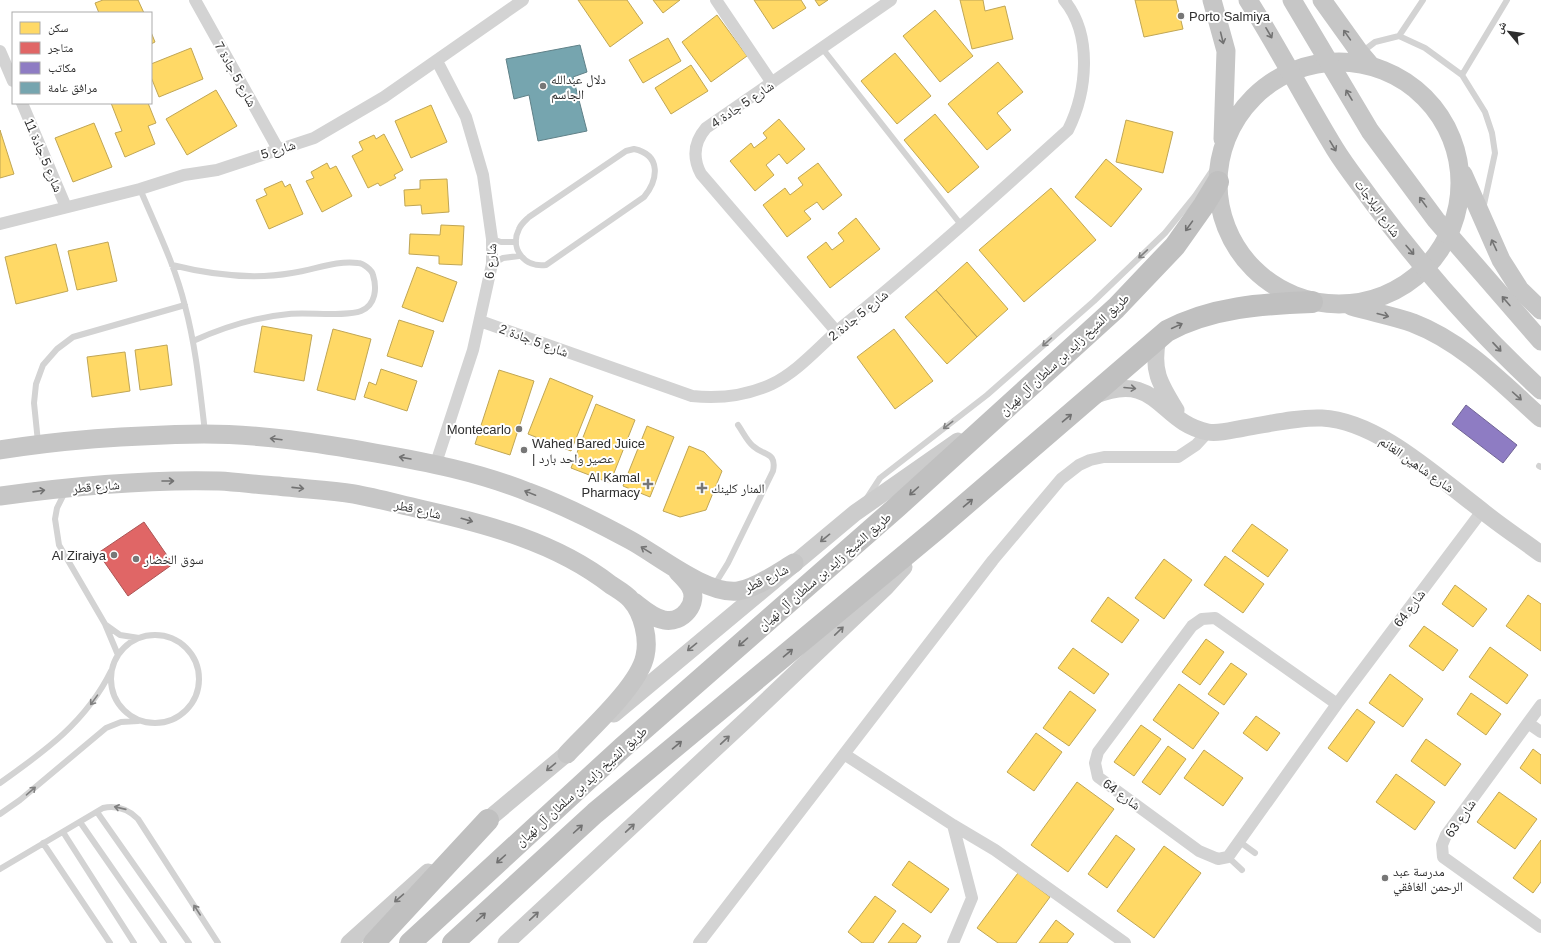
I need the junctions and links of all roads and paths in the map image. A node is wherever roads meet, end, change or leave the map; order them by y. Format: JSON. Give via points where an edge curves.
{"nodes":[{"id":1,"x":195,"y":0,"type":"edge"},
{"id":2,"x":523,"y":0,"type":"edge"},
{"id":3,"x":716,"y":0,"type":"edge"},
{"id":4,"x":891,"y":0,"type":"edge"},
{"id":5,"x":1064,"y":0,"type":"edge"},
{"id":6,"x":1212,"y":0,"type":"edge"},
{"id":7,"x":1248,"y":0,"type":"edge"},
{"id":8,"x":1292,"y":0,"type":"edge"},
{"id":9,"x":1322,"y":0,"type":"edge"},
{"id":10,"x":1423,"y":0,"type":"edge"},
{"id":11,"x":1507,"y":0,"type":"edge"},
{"id":12,"x":1399,"y":36,"type":"junction"},
{"id":13,"x":822,"y":48,"type":"junction"},
{"id":14,"x":0,"y":50,"type":"edge"},
{"id":15,"x":1365,"y":59,"type":"junction"},
{"id":16,"x":437,"y":62,"type":"junction"},
{"id":17,"x":1462,"y":75,"type":"junction"},
{"id":18,"x":12,"y":79,"type":"edge"},
{"id":19,"x":772,"y":83,"type":"junction"},
{"id":20,"x":22,"y":104,"type":"edge"},
{"id":21,"x":278,"y":149,"type":"junction"},
{"id":22,"x":1222,"y":153,"type":"junction"},
{"id":23,"x":1461,"y":169,"type":"junction"},
{"id":24,"x":1218,"y":182,"type":"junction"},
{"id":25,"x":140,"y":189,"type":"junction"},
{"id":26,"x":66,"y":207,"type":"junction"},
{"id":27,"x":1482,"y":218,"type":"junction"},
{"id":28,"x":0,"y":224,"type":"edge"},
{"id":29,"x":962,"y":226,"type":"junction"},
{"id":30,"x":492,"y":239,"type":"junction"},
{"id":31,"x":516,"y":242,"type":"junction"},
{"id":32,"x":519,"y":256,"type":"junction"},
{"id":33,"x":492,"y":264,"type":"junction"},
{"id":34,"x":172,"y":265,"type":"junction"},
{"id":35,"x":1312,"y":302,"type":"junction"},
{"id":36,"x":185,"y":305,"type":"junction"},
{"id":37,"x":1346,"y":305,"type":"junction"},
{"id":38,"x":1541,"y":310,"type":"edge"},
{"id":39,"x":480,"y":320,"type":"junction"},
{"id":40,"x":836,"y":331,"type":"junction"},
{"id":41,"x":1158,"y":339,"type":"junction"},
{"id":42,"x":193,"y":341,"type":"junction"},
{"id":43,"x":1541,"y":341,"type":"edge"},
{"id":44,"x":1541,"y":390,"type":"edge"},
{"id":45,"x":1093,"y":396,"type":"junction"},
{"id":46,"x":1014,"y":401,"type":"junction"},
{"id":47,"x":1541,"y":418,"type":"edge"},
{"id":48,"x":1184,"y":422,"type":"junction"},
{"id":49,"x":738,"y":425,"type":"dead end"},
{"id":50,"x":1208,"y":432,"type":"junction"},
{"id":51,"x":206,"y":434,"type":"junction"},
{"id":52,"x":38,"y":444,"type":"junction"},
{"id":53,"x":0,"y":450,"type":"edge"},
{"id":54,"x":436,"y":463,"type":"junction"},
{"id":55,"x":68,"y":488,"type":"junction"},
{"id":56,"x":0,"y":496,"type":"edge"},
{"id":57,"x":1482,"y":511,"type":"junction"},
{"id":58,"x":856,"y":513,"type":"junction"},
{"id":59,"x":938,"y":528,"type":"junction"},
{"id":60,"x":1540,"y":551,"type":"edge"},
{"id":61,"x":794,"y":563,"type":"junction"},
{"id":62,"x":673,"y":567,"type":"junction"},
{"id":63,"x":713,"y":587,"type":"junction"},
{"id":64,"x":632,"y":600,"type":"junction"},
{"id":65,"x":105,"y":624,"type":"junction"},
{"id":66,"x":139,"y":638,"type":"junction"},
{"id":67,"x":118,"y":655,"type":"junction"},
{"id":68,"x":113,"y":666,"type":"junction"},
{"id":69,"x":1337,"y":704,"type":"junction"},
{"id":70,"x":1541,"y":705,"type":"edge"},
{"id":71,"x":139,"y":720,"type":"junction"},
{"id":72,"x":1528,"y":724,"type":"junction"},
{"id":73,"x":1541,"y":732,"type":"edge"},
{"id":74,"x":567,"y":754,"type":"junction"},
{"id":75,"x":844,"y":754,"type":"junction"},
{"id":76,"x":0,"y":783,"type":"edge"},
{"id":77,"x":97,"y":812,"type":"junction"},
{"id":78,"x":0,"y":814,"type":"edge"},
{"id":79,"x":488,"y":820,"type":"junction"},
{"id":80,"x":80,"y":822,"type":"junction"},
{"id":81,"x":953,"y":825,"type":"junction"},
{"id":82,"x":62,"y":832,"type":"junction"},
{"id":83,"x":1240,"y":842,"type":"junction"},
{"id":84,"x":43,"y":843,"type":"junction"},
{"id":85,"x":1255,"y":853,"type":"dead end"},
{"id":86,"x":1228,"y":857,"type":"junction"},
{"id":87,"x":0,"y":869,"type":"edge"},
{"id":88,"x":1242,"y":870,"type":"dead end"},
{"id":89,"x":1541,"y":927,"type":"edge"},
{"id":90,"x":110,"y":943,"type":"edge"},
{"id":91,"x":134,"y":943,"type":"edge"},
{"id":92,"x":164,"y":943,"type":"edge"},
{"id":93,"x":189,"y":943,"type":"edge"},
{"id":94,"x":218,"y":943,"type":"edge"},
{"id":95,"x":349,"y":943,"type":"edge"},
{"id":96,"x":374,"y":943,"type":"edge"},
{"id":97,"x":410,"y":943,"type":"edge"},
{"id":98,"x":453,"y":943,"type":"edge"},
{"id":99,"x":506,"y":943,"type":"edge"},
{"id":100,"x":699,"y":943,"type":"edge"},
{"id":101,"x":953,"y":943,"type":"edge"},
{"id":102,"x":1125,"y":943,"type":"edge"}],
"edges":[{"from":1,"to":21,"type":"street","name":"شارع 5 جادة 7"},
{"from":2,"to":16,"type":"street","name":"شارع 5"},
{"from":3,"to":19,"type":"street"},
{"from":4,"to":13,"type":"street","name":"شارع 5 جادة 4"},
{"from":5,"to":29,"type":"street","name":"شارع 5 جادة 2","via":[[1079,31],[1084,61],[1083,90],[1075,117],[1068,130]]},
{"from":6,"to":22,"type":"main road","one_way":true,"via":[[1226,52]]},
{"from":7,"to":44,"type":"main road","name":"شارع البلاجات","one_way":true,"bridge":true,"via":[[1335,150],[1399,238],[1519,370]]},
{"from":43,"to":8,"type":"main road","one_way":true,"bridge":true,"via":[[1436,220],[1370,131]]},
{"from":15,"to":9,"type":"main road","one_way":true},
{"from":10,"to":12,"type":"lane"},
{"from":11,"to":17,"type":"lane"},
{"from":12,"to":15,"type":"lane","via":[[1375,42]]},
{"from":12,"to":17,"type":"lane","via":[[1425,48]]},
{"from":13,"to":19,"type":"street","name":"شارع 5 جادة 4"},
{"from":13,"to":29,"type":"lane"},
{"from":14,"to":18,"type":"street"},
{"from":15,"to":22,"type":"main road","via":[[1327,62],[1299,68],[1274,81],[1252,99],[1239,116]]},
{"from":15,"to":23,"type":"main road","via":[[1407,82],[1428,100],[1445,123],[1456,148]]},
{"from":16,"to":21,"type":"street","name":"شارع 5","via":[[356,115],[314,138]]},
{"from":16,"to":30,"type":"street","name":"شارع 6","via":[[466,117],[483,175]]},
{"from":17,"to":27,"type":"lane","via":[[1485,112],[1495,153]]},
{"from":19,"to":40,"type":"street","name":"شارع 5 جادة 4","via":[[706,128],[698,140],[696,161],[701,174]]},
{"from":20,"to":26,"type":"street","name":"شارع 5 جادة 11"},
{"from":21,"to":25,"type":"street","name":"شارع 5","via":[[217,170],[184,175]]},
{"from":22,"to":24,"type":"main road"},
{"from":22,"to":58,"type":"lane","one_way":true,"via":[[1195,196],[1165,233],[1094,301],[987,395],[880,478]]},
{"from":23,"to":27,"type":"main road"},
{"from":23,"to":37,"type":"main road","via":[[1458,208],[1448,238],[1430,264],[1406,285],[1377,299]]},
{"from":24,"to":35,"type":"main road","via":[[1224,223],[1244,259],[1274,286]]},
{"from":24,"to":46,"type":"highway","name":"طريق الشيخ زايد بن سلطان آل نهيان","one_way":true,"via":[[1175,246],[1116,308]]},
{"from":25,"to":26,"type":"street","name":"شارع 5"},
{"from":25,"to":34,"type":"lane"},
{"from":26,"to":28,"type":"street","name":"شارع 5"},
{"from":38,"to":27,"type":"main road","one_way":true,"via":[[1520,290],[1500,260]]},
{"from":29,"to":40,"type":"street","name":"شارع 5 جادة 2"},
{"from":30,"to":31,"type":"lane"},
{"from":30,"to":33,"type":"street","name":"شارع 6"},
{"from":31,"to":32,"type":"lane"},
{"from":31,"to":32,"type":"lane","via":[[518,229],[529,217],[626,151],[641,151],[648,156],[656,177],[644,198],[546,265],[537,266]]},
{"from":32,"to":33,"type":"lane","via":[[503,258]]},
{"from":33,"to":39,"type":"street","name":"شارع 6"},
{"from":34,"to":36,"type":"lane"},
{"from":34,"to":42,"type":"lane","via":[[219,275],[267,276],[345,262],[360,263],[372,272],[377,286],[373,301],[362,311],[264,317],[216,330]]},
{"from":35,"to":37,"type":"main road"},
{"from":41,"to":35,"type":"highway","one_way":true,"via":[[1179,325],[1215,312],[1261,304]]},
{"from":36,"to":42,"type":"lane"},
{"from":36,"to":52,"type":"lane","via":[[74,337],[57,349],[43,365],[36,384],[34,403]]},
{"from":37,"to":47,"type":"main road","one_way":true,"via":[[1413,324],[1442,338],[1481,364]]},
{"from":39,"to":40,"type":"street","name":"شارع 5 جادة 2","via":[[681,393],[714,398],[744,394],[772,384],[790,373]]},
{"from":39,"to":54,"type":"street","name":"شارع 6","via":[[473,350]]},
{"from":41,"to":45,"type":"highway"},
{"from":41,"to":48,"type":"main road","via":[[1156,356],[1159,382]]},
{"from":42,"to":51,"type":"lane"},
{"from":45,"to":48,"type":"main road","name":"شارع شاهين الغانم","one_way":true,"via":[[1117,388],[1138,389],[1158,400]]},
{"from":59,"to":45,"type":"highway","one_way":true},
{"from":46,"to":58,"type":"main road"},
{"from":46,"to":97,"type":"highway","name":"طريق الشيخ زايد بن سلطان آل نهيان","one_way":true,"via":[[628,743]]},
{"from":48,"to":50,"type":"main road","name":"شارع شاهين الغانم"},
{"from":49,"to":63,"type":"lane","via":[[754,447],[772,457],[775,463],[733,554]]},
{"from":50,"to":57,"type":"main road","name":"شارع شاهين الغانم","via":[[1322,418],[1359,426],[1394,444]]},
{"from":50,"to":75,"type":"street","via":[[1196,445],[1178,457],[1104,457],[1079,465],[1061,479],[993,560]]},
{"from":51,"to":52,"type":"main road","name":"شارع قطر"},
{"from":54,"to":51,"type":"main road","name":"شارع قطر","one_way":true,"via":[[272,438]]},
{"from":52,"to":53,"type":"main road","name":"شارع قطر"},
{"from":62,"to":54,"type":"main road","name":"شارع قطر","one_way":true,"via":[[580,514],[483,476]]},
{"from":56,"to":55,"type":"main road","name":"شارع قطر","one_way":true},
{"from":55,"to":64,"type":"main road","name":"شارع قطر","one_way":true,"via":[[150,481],[221,481],[353,494],[465,519],[512,534],[563,555],[595,572]]},
{"from":55,"to":65,"type":"lane","via":[[55,520],[56,537]]},
{"from":57,"to":60,"type":"main road","name":"شارع شاهين الغانم"},
{"from":57,"to":69,"type":"street","name":"شارع 64"},
{"from":58,"to":61,"type":"main road","one_way":true},
{"from":98,"to":59,"type":"highway","one_way":true,"via":[[595,814]]},
{"from":99,"to":59,"type":"main road","one_way":true,"via":[[869,603]]},
{"from":61,"to":63,"type":"main road","name":"شارع قطر","via":[[740,591]]},
{"from":61,"to":74,"type":"main road","one_way":true},
{"from":62,"to":63,"type":"main road","name":"شارع قطر"},
{"from":62,"to":64,"type":"main road","via":[[693,593],[693,601],[684,615],[664,620],[653,616]]},
{"from":64,"to":74,"type":"main road","name":"شارع قطر","via":[[642,622],[645,642],[646,656],[640,672],[628,689]]},
{"from":65,"to":66,"type":"lane","via":[[120,635]]},
{"from":65,"to":67,"type":"lane"},
{"from":66,"to":67,"type":"lane","via":[[127,645]]},
{"from":66,"to":71,"type":"lane","via":[[161,636],[172,639],[186,648],[196,662],[199,679],[196,696],[186,710],[173,720],[156,723]]},
{"from":67,"to":68,"type":"lane"},
{"from":68,"to":71,"type":"lane","via":[[111,682],[115,698],[125,712]]},
{"from":68,"to":76,"type":"lane","one_way":true,"via":[[103,687],[73,725],[48,749]]},
{"from":69,"to":83,"type":"street","name":"شارع 64"},
{"from":69,"to":86,"type":"street","name":"شارع 64","via":[[1215,618],[1202,620],[1192,626],[1098,752],[1095,763],[1098,777],[1199,851],[1218,859]]},
{"from":70,"to":72,"type":"street","name":"شارع 63"},
{"from":78,"to":71,"type":"lane","one_way":true,"via":[[106,728],[122,722]]},
{"from":72,"to":73,"type":"street"},
{"from":72,"to":89,"type":"street","name":"شارع 63","via":[[1446,835],[1442,846],[1443,857]]},
{"from":74,"to":79,"type":"main road","one_way":true},
{"from":75,"to":81,"type":"street"},
{"from":75,"to":100,"type":"street"},
{"from":77,"to":80,"type":"lane"},
{"from":77,"to":93,"type":"lane"},
{"from":94,"to":77,"type":"lane","one_way":true,"via":[[138,819],[132,813],[118,807],[103,808]]},
{"from":79,"to":95,"type":"main road","one_way":true},
{"from":79,"to":96,"type":"highway"},
{"from":80,"to":82,"type":"lane"},
{"from":80,"to":92,"type":"lane"},
{"from":81,"to":101,"type":"street","via":[[972,898]]},
{"from":81,"to":102,"type":"street","via":[[995,850]]},
{"from":82,"to":84,"type":"lane"},
{"from":82,"to":91,"type":"lane"},
{"from":83,"to":85,"type":"lane"},
{"from":83,"to":86,"type":"street","name":"شارع 64"},
{"from":84,"to":87,"type":"lane"},
{"from":84,"to":90,"type":"lane"},
{"from":86,"to":88,"type":"lane"}]}
